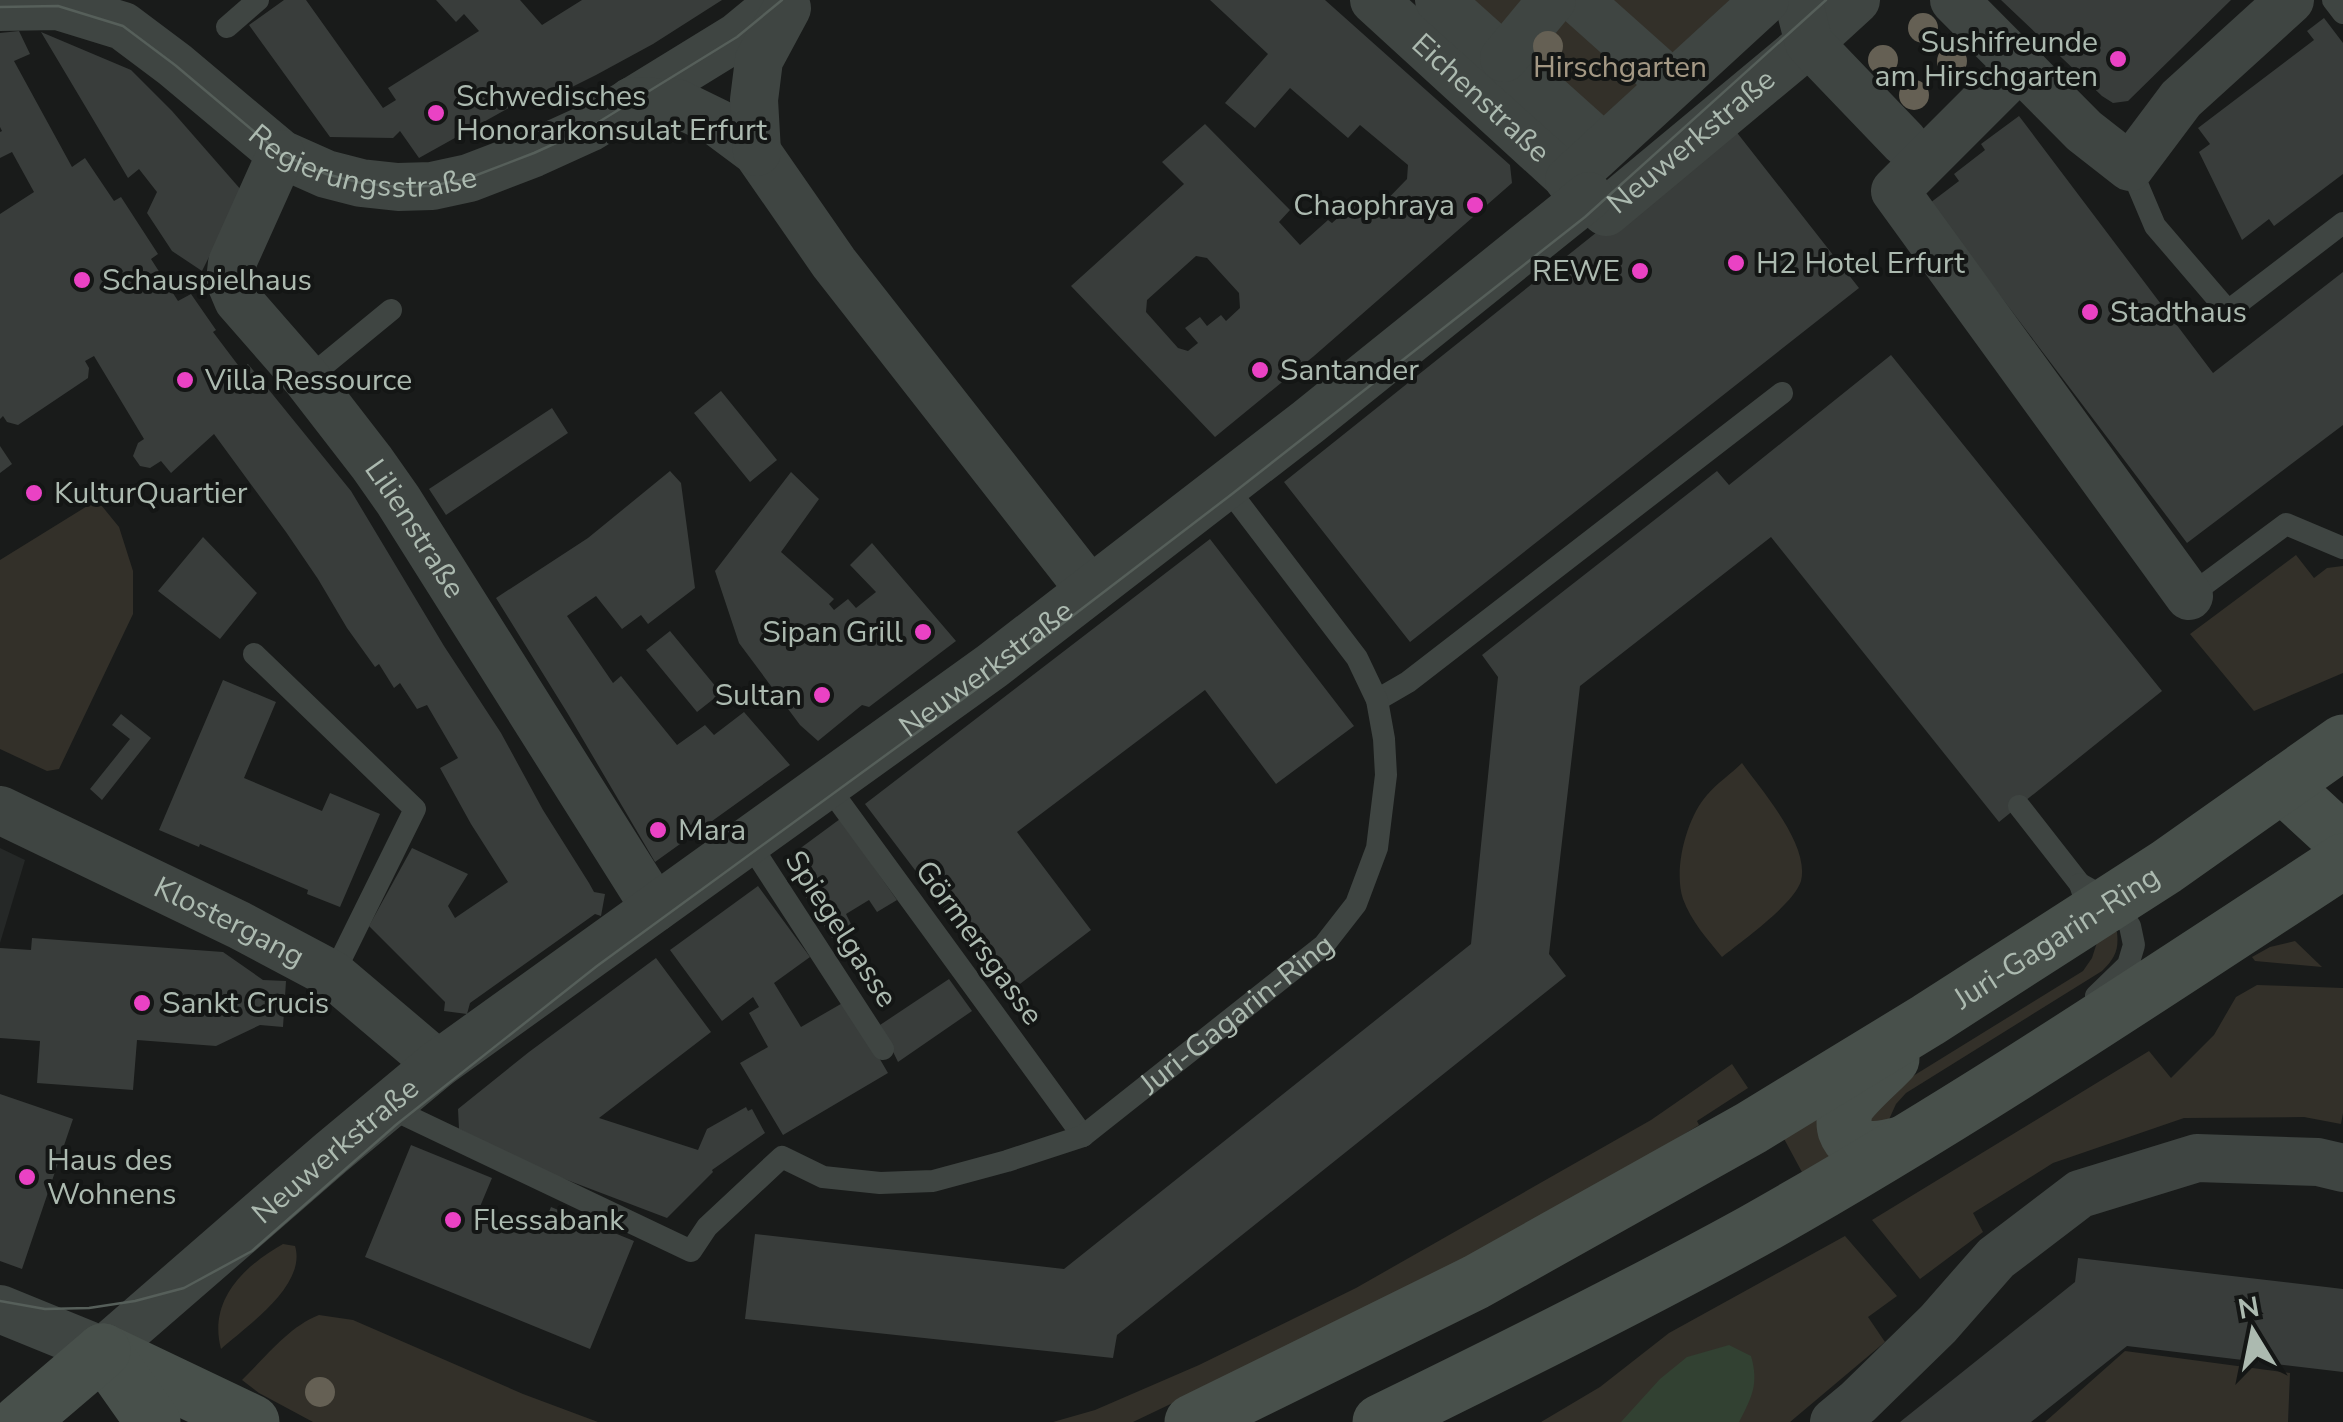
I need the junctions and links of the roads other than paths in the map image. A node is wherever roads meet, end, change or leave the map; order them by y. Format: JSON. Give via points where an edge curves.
{"nodes":[{"id":1,"x":258,"y":0,"type":"edge"},
{"id":2,"x":782,"y":0,"type":"edge"},
{"id":3,"x":791,"y":0,"type":"edge"},
{"id":4,"x":1374,"y":0,"type":"edge"},
{"id":5,"x":1439,"y":0,"type":"edge"},
{"id":6,"x":1552,"y":0,"type":"edge"},
{"id":7,"x":1578,"y":0,"type":"edge"},
{"id":8,"x":1856,"y":0,"type":"edge"},
{"id":9,"x":1954,"y":0,"type":"edge"},
{"id":10,"x":2290,"y":0,"type":"edge"},
{"id":11,"x":2333,"y":0,"type":"edge"},
{"id":12,"x":1750,"y":5,"type":"edge"},
{"id":13,"x":0,"y":7,"type":"edge"},
{"id":14,"x":2343,"y":13,"type":"edge"},
{"id":15,"x":1804,"y":22,"type":"edge"},
{"id":16,"x":227,"y":27,"type":"dead end"},
{"id":17,"x":1504,"y":58,"type":"junction"},
{"id":18,"x":2020,"y":66,"type":"junction"},
{"id":19,"x":1672,"y":84,"type":"junction"},
{"id":20,"x":632,"y":101,"type":"junction"},
{"id":21,"x":757,"y":152,"type":"junction"},
{"id":22,"x":1913,"y":153,"type":"junction"},
{"id":23,"x":281,"y":154,"type":"junction"},
{"id":24,"x":2130,"y":166,"type":"junction"},
{"id":25,"x":1587,"y":175,"type":"junction"},
{"id":26,"x":2343,"y":223,"type":"edge"},
{"id":27,"x":392,"y":310,"type":"dead end"},
{"id":28,"x":307,"y":380,"type":"junction"},
{"id":29,"x":1782,"y":393,"type":"dead end"},
{"id":30,"x":1225,"y":485,"type":"junction"},
{"id":31,"x":2343,"y":548,"type":"edge"},
{"id":32,"x":1090,"y":590,"type":"junction"},
{"id":33,"x":2189,"y":596,"type":"joint"},
{"id":34,"x":254,"y":654,"type":"dead end"},
{"id":35,"x":1377,"y":700,"type":"junction"},
{"id":36,"x":2343,"y":742,"type":"edge"},
{"id":37,"x":827,"y":785,"type":"junction"},
{"id":38,"x":2282,"y":785,"type":"junction"},
{"id":39,"x":2019,"y":806,"type":"dead end"},
{"id":40,"x":0,"y":812,"type":"edge"},
{"id":41,"x":2343,"y":840,"type":"edge"},
{"id":42,"x":748,"y":841,"type":"junction"},
{"id":43,"x":2343,"y":860,"type":"edge"},
{"id":44,"x":2090,"y":903,"type":"junction"},
{"id":45,"x":655,"y":908,"type":"junction"},
{"id":46,"x":332,"y":975,"type":"junction"},
{"id":47,"x":1928,"y":1020,"type":"junction"},
{"id":48,"x":883,"y":1049,"type":"dead end"},
{"id":49,"x":438,"y":1064,"type":"junction"},
{"id":50,"x":2018,"y":1073,"type":"junction"},
{"id":51,"x":386,"y":1106,"type":"junction"},
{"id":52,"x":1083,"y":1136,"type":"junction"},
{"id":53,"x":1901,"y":1144,"type":"junction"},
{"id":54,"x":2343,"y":1168,"type":"edge"},
{"id":55,"x":0,"y":1309,"type":"edge"},
{"id":56,"x":104,"y":1352,"type":"junction"},
{"id":57,"x":20,"y":1422,"type":"edge"},
{"id":58,"x":154,"y":1422,"type":"edge"},
{"id":59,"x":252,"y":1422,"type":"edge"},
{"id":60,"x":1192,"y":1422,"type":"edge"},
{"id":61,"x":1380,"y":1422,"type":"edge"},
{"id":62,"x":1834,"y":1422,"type":"edge"}],
"edges":[{"from":1,"to":16,"type":"lane"},
{"from":2,"to":20,"type":"street","name":"Regierungsstraße","via":[[737,37]]},
{"from":3,"to":21,"type":"street","via":[[759,60]]},
{"from":4,"to":25,"type":"street","name":"Eichenstraße"},
{"from":5,"to":17,"type":"street"},
{"from":6,"to":17,"type":"street"},
{"from":7,"to":19,"type":"street"},
{"from":8,"to":15,"type":"street","name":"Neuwerkstraße"},
{"from":9,"to":18,"type":"street"},
{"from":10,"to":24,"type":"street","via":[[2180,99]]},
{"from":11,"to":14,"type":"lane"},
{"from":12,"to":19,"type":"street"},
{"from":13,"to":23,"type":"street","name":"Regierungsstraße","via":[[58,6],[123,26]]},
{"from":15,"to":22,"type":"street"},
{"from":15,"to":25,"type":"street","name":"Neuwerkstraße","via":[[1606,212]]},
{"from":17,"to":25,"type":"street"},
{"from":18,"to":22,"type":"street"},
{"from":18,"to":24,"type":"street","via":[[2084,131]]},
{"from":19,"to":25,"type":"street"},
{"from":20,"to":21,"type":"street","via":[[677,103]]},
{"from":20,"to":23,"type":"street","name":"Regierungsstraße","via":[[534,153],[432,186],[361,183]]},
{"from":21,"to":32,"type":"street","via":[[834,264]]},
{"from":22,"to":33,"type":"street","via":[[1895,192]]},
{"from":23,"to":28,"type":"street","name":"Lilienstraße","via":[[232,263],[230,282]]},
{"from":24,"to":26,"type":"lane","via":[[2155,226],[2228,311]]},
{"from":25,"to":30,"type":"street","name":"Neuwerkstraße","via":[[1308,422]]},
{"from":27,"to":28,"type":"lane"},
{"from":28,"to":45,"type":"street","name":"Lilienstraße","via":[[398,500]]},
{"from":29,"to":35,"type":"lane"},
{"from":30,"to":32,"type":"street","name":"Neuwerkstraße"},
{"from":30,"to":35,"type":"lane","name":"Juri-Gagarin-Ring","via":[[1357,658]]},
{"from":31,"to":33,"type":"lane","via":[[2286,524]]},
{"from":32,"to":37,"type":"street","name":"Neuwerkstraße"},
{"from":34,"to":46,"type":"lane","via":[[415,809]]},
{"from":35,"to":52,"type":"lane","name":"Juri-Gagarin-Ring","via":[[1386,775],[1377,848],[1356,904],[1324,945]]},
{"from":36,"to":38,"type":"street","name":"Juri-Gagarin-Ring"},
{"from":37,"to":42,"type":"street","name":"Neuwerkstraße"},
{"from":37,"to":52,"type":"lane","name":"Görmersgasse"},
{"from":38,"to":41,"type":"street"},
{"from":38,"to":44,"type":"street","name":"Juri-Gagarin-Ring"},
{"from":39,"to":44,"type":"lane"},
{"from":40,"to":46,"type":"street","name":"Klostergang"},
{"from":42,"to":45,"type":"street","name":"Neuwerkstraße"},
{"from":42,"to":48,"type":"lane","name":"Spiegelgasse"},
{"from":43,"to":50,"type":"street"},
{"from":44,"to":47,"type":"street","name":"Juri-Gagarin-Ring"},
{"from":44,"to":50,"type":"lane","via":[[2130,926],[2128,965]]},
{"from":45,"to":49,"type":"street","name":"Neuwerkstraße"},
{"from":46,"to":49,"type":"street","name":"Klostergang"},
{"from":47,"to":53,"type":"street","via":[[1846,1108],[1848,1134],[1862,1147]]},
{"from":47,"to":60,"type":"street","name":"Juri-Gagarin-Ring","via":[[1752,1128],[1492,1273]]},
{"from":49,"to":51,"type":"street","name":"Neuwerkstraße"},
{"from":50,"to":53,"type":"street"},
{"from":51,"to":52,"type":"lane","name":"Juri-Gagarin-Ring","via":[[691,1251],[706,1227],[782,1157],[823,1177],[933,1181]]},
{"from":51,"to":56,"type":"street","name":"Neuwerkstraße"},
{"from":53,"to":61,"type":"street","via":[[1751,1232]]},
{"from":54,"to":62,"type":"street","via":[[2197,1158],[2080,1194],[1996,1258],[1938,1324]]},
{"from":55,"to":56,"type":"street"},
{"from":56,"to":57,"type":"street"},
{"from":56,"to":58,"type":"street"},
{"from":56,"to":59,"type":"street"}]}
